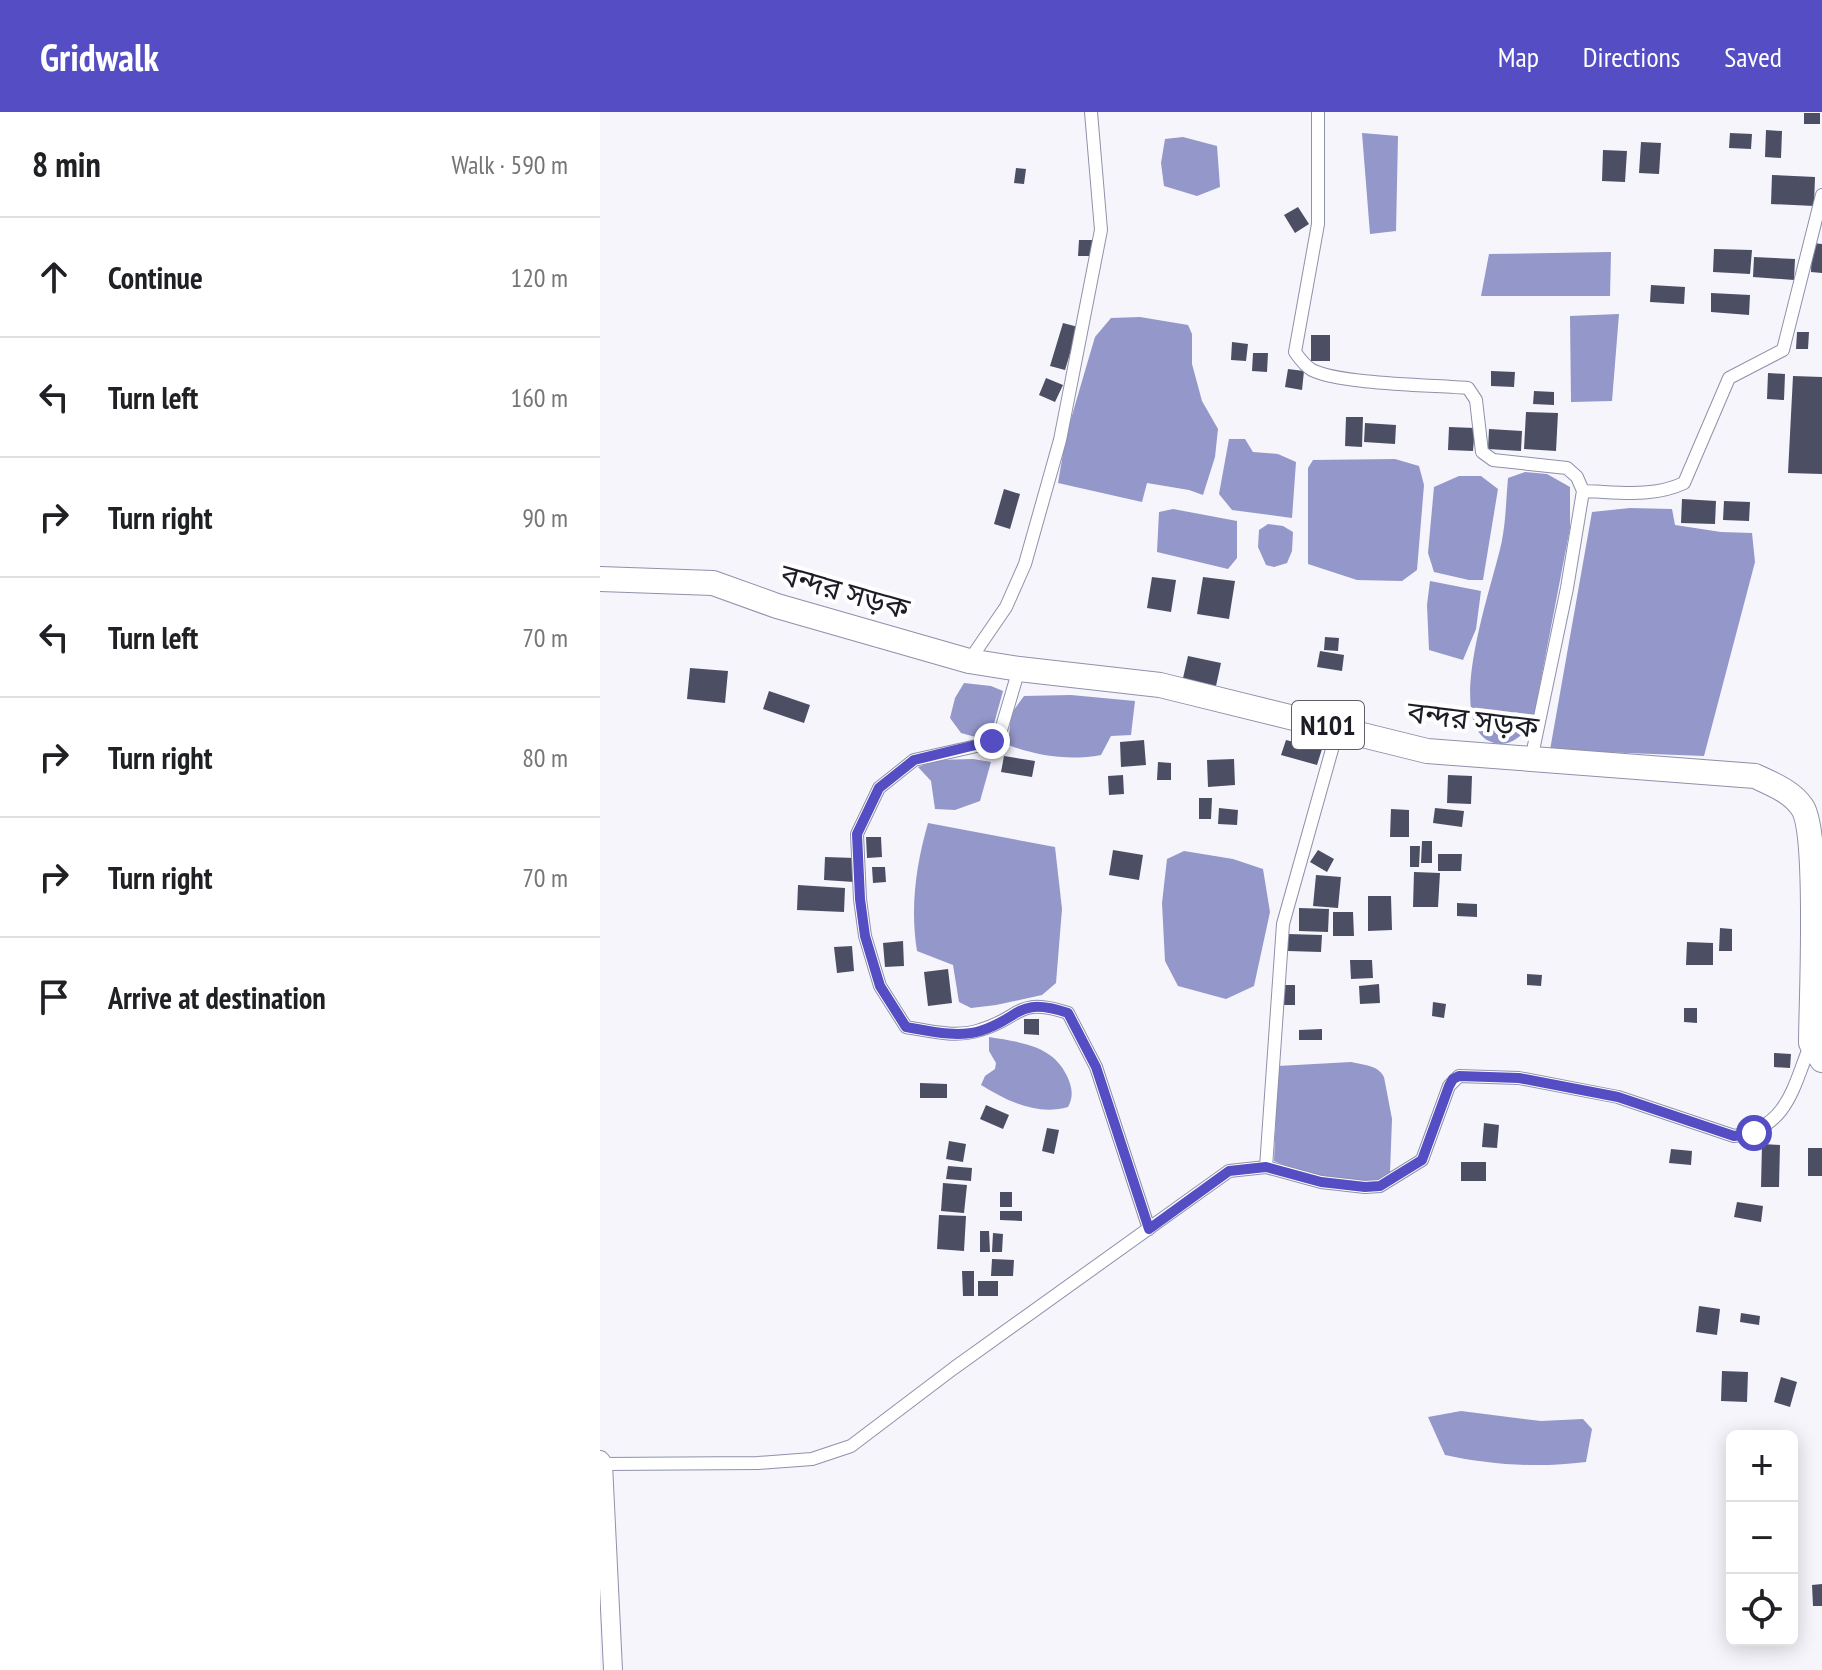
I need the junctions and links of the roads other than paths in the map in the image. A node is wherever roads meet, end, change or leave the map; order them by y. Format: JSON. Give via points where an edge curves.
{"nodes":[{"id":1,"x":1091,"y":112,"type":"edge"},
{"id":2,"x":1318,"y":112,"type":"edge"},
{"id":3,"x":1822,"y":195,"type":"edge"},
{"id":4,"x":1583,"y":491,"type":"junction"},
{"id":5,"x":600,"y":579,"type":"edge"},
{"id":6,"x":969,"y":661,"type":"junction"},
{"id":7,"x":1019,"y":669,"type":"junction"},
{"id":8,"x":1338,"y":728,"type":"junction"},
{"id":9,"x":1531,"y":760,"type":"junction"},
{"id":10,"x":1817,"y":1051,"type":"edge"},
{"id":11,"x":1266,"y":1167,"type":"junction"},
{"id":12,"x":1149,"y":1229,"type":"junction"},
{"id":13,"x":602,"y":1462,"type":"edge"},
{"id":14,"x":613,"y":1670,"type":"edge"}],
"edges":[{"from":1,"to":6,"type":"street","via":[[1101,230],[1060,440],[1025,564],[1006,607]]},
{"from":2,"to":4,"type":"street","via":[[1318,224],[1295,352],[1314,371],[1342,377],[1468,388],[1476,400],[1486,457],[1567,468]]},
{"from":3,"to":4,"type":"street","via":[[1783,350],[1729,378],[1684,483],[1650,493]]},
{"from":4,"to":9,"type":"street"},
{"from":5,"to":6,"type":"highway","name":"বন্দর সড়ক","number":"N101","via":[[713,583]]},
{"from":6,"to":7,"type":"highway","name":"বন্দর সড়ক","number":"N101"},
{"from":7,"to":8,"type":"highway","name":"বন্দর সড়ক","number":"N101","via":[[1160,685]]},
{"from":7,"to":12,"type":"street","via":[[999,737],[914,760],[879,788],[857,834],[865,936],[880,986],[906,1027],[980,1031],[1026,1007],[1068,1013],[1096,1067]]},
{"from":8,"to":9,"type":"highway","name":"বন্দর সড়ক","number":"N101","via":[[1427,751]]},
{"from":8,"to":11,"type":"street","via":[[1283,924]]},
{"from":9,"to":10,"type":"highway","name":"বন্দর সড়ক","number":"N101","via":[[1755,776],[1787,792],[1803,808],[1812,842]]},
{"from":10,"to":11,"type":"street","via":[[1782,1112],[1754,1133],[1734,1136],[1618,1097],[1519,1078],[1459,1076],[1449,1086],[1422,1160],[1380,1186],[1321,1182]]},
{"from":11,"to":12,"type":"street","via":[[1229,1171]]},
{"from":12,"to":13,"type":"street","via":[[851,1446],[799,1460]]},
{"from":13,"to":14,"type":"street"}]}
